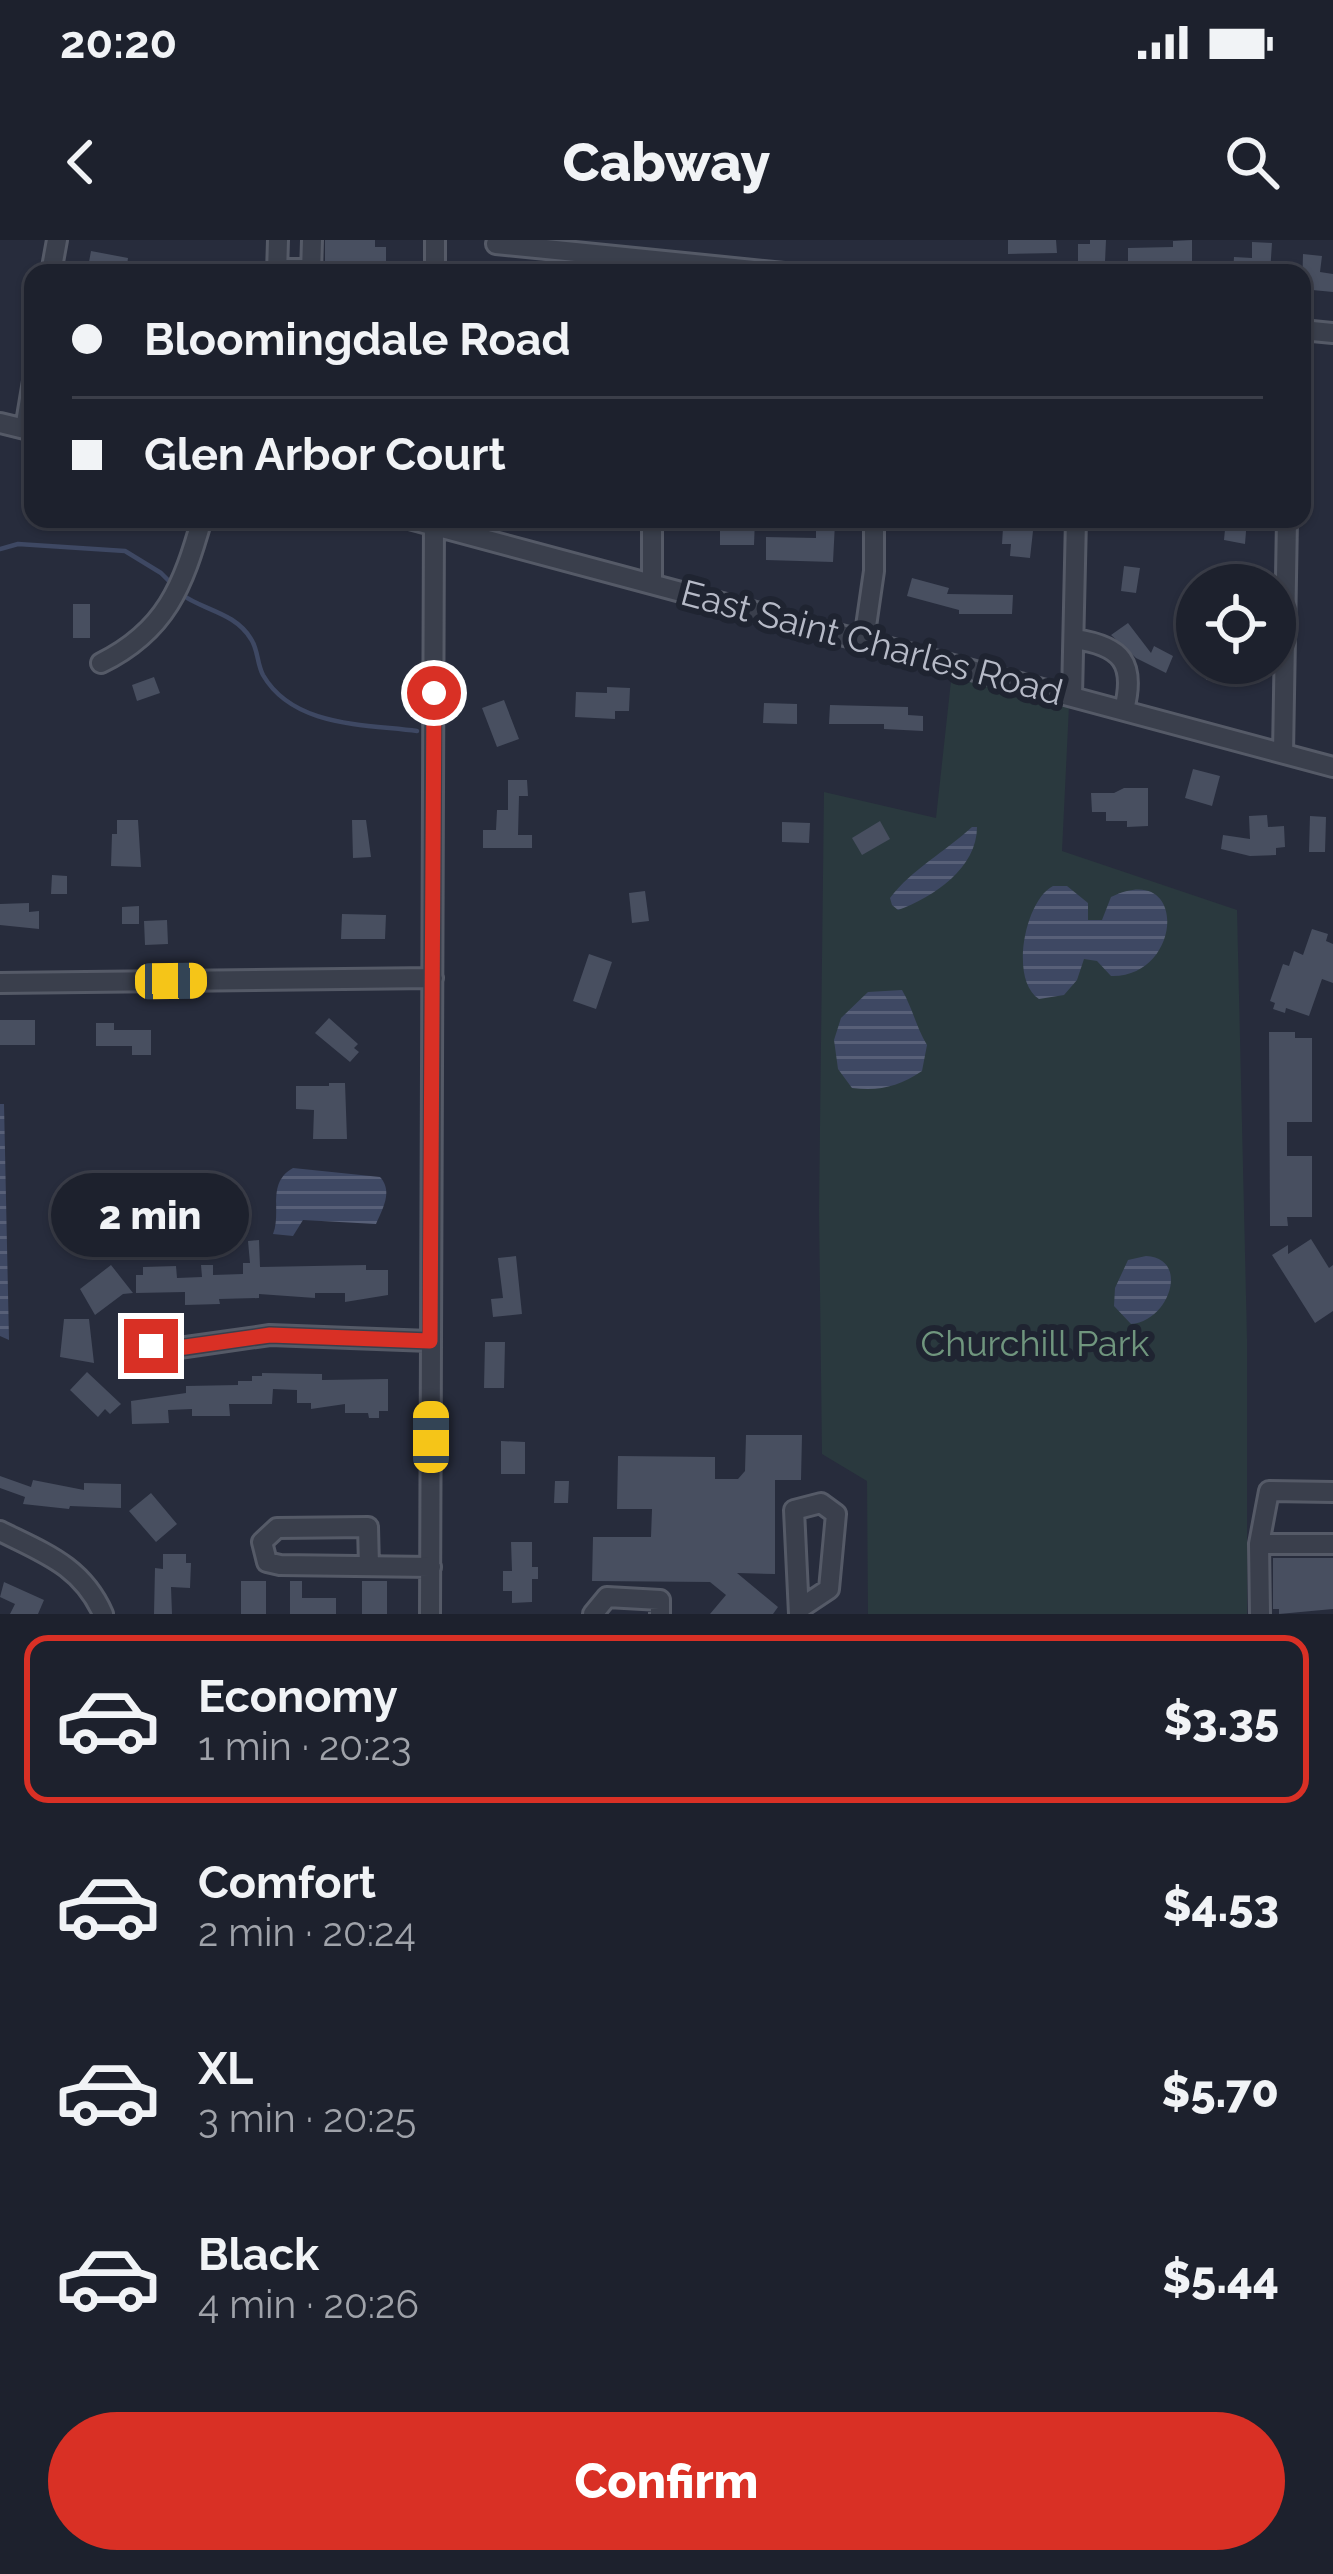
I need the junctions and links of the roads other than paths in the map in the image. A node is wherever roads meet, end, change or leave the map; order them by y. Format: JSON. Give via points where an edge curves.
{"nodes":[{"id":1,"x":496,"y":244,"type":"dead end"},
{"id":2,"x":637,"y":264,"type":"edge"},
{"id":3,"x":199,"y":528,"type":"edge"},
{"id":4,"x":434,"y":528,"type":"edge"},
{"id":5,"x":456,"y":528,"type":"edge"},
{"id":6,"x":652,"y":528,"type":"edge"},
{"id":7,"x":874,"y":528,"type":"edge"},
{"id":8,"x":1076,"y":528,"type":"edge"},
{"id":9,"x":1287,"y":528,"type":"edge"},
{"id":10,"x":652,"y":582,"type":"junction"},
{"id":11,"x":1075,"y":639,"type":"junction"},
{"id":12,"x":864,"y":640,"type":"junction"},
{"id":13,"x":101,"y":663,"type":"dead end"},
{"id":14,"x":1072,"y":696,"type":"junction"},
{"id":15,"x":1124,"y":710,"type":"junction"},
{"id":16,"x":1283,"y":753,"type":"junction"},
{"id":17,"x":1333,"y":767,"type":"edge"},
{"id":18,"x":433,"y":978,"type":"junction"},
{"id":19,"x":0,"y":983,"type":"edge"},
{"id":20,"x":430,"y":1341,"type":"junction"},
{"id":21,"x":151,"y":1346,"type":"dead end"},
{"id":22,"x":1333,"y":1492,"type":"edge"},
{"id":23,"x":0,"y":1531,"type":"edge"},
{"id":24,"x":1259,"y":1544,"type":"junction"},
{"id":25,"x":1333,"y":1544,"type":"edge"},
{"id":26,"x":368,"y":1566,"type":"junction"},
{"id":27,"x":431,"y":1567,"type":"junction"},
{"id":28,"x":626,"y":1607,"type":"edge"},
{"id":29,"x":799,"y":1612,"type":"edge"},
{"id":30,"x":103,"y":1614,"type":"edge"},
{"id":31,"x":430,"y":1614,"type":"edge"},
{"id":32,"x":593,"y":1614,"type":"edge"},
{"id":33,"x":660,"y":1614,"type":"edge"},
{"id":34,"x":1260,"y":1614,"type":"edge"}],
"edges":[{"from":1,"to":2,"type":"street"},
{"from":3,"to":13,"type":"street","via":[[176,589],[146,637]]},
{"from":4,"to":18,"type":"street"},
{"from":5,"to":10,"type":"street","name":"East Saint Charles Road"},
{"from":6,"to":10,"type":"street"},
{"from":7,"to":12,"type":"street"},
{"from":8,"to":11,"type":"street"},
{"from":9,"to":16,"type":"street"},
{"from":10,"to":12,"type":"street","name":"East Saint Charles Road"},
{"from":11,"to":14,"type":"street"},
{"from":11,"to":15,"type":"street","via":[[1112,648],[1122,660],[1129,672]]},
{"from":12,"to":14,"type":"street","name":"East Saint Charles Road"},
{"from":14,"to":15,"type":"street","name":"East Saint Charles Road"},
{"from":15,"to":16,"type":"street","name":"East Saint Charles Road"},
{"from":16,"to":17,"type":"street","name":"East Saint Charles Road"},
{"from":18,"to":19,"type":"street"},
{"from":18,"to":20,"type":"street"},
{"from":20,"to":21,"type":"street","via":[[270,1335]]},
{"from":20,"to":27,"type":"street"},
{"from":22,"to":24,"type":"street","via":[[1269,1491]]},
{"from":23,"to":30,"type":"street","via":[[85,1580]]},
{"from":24,"to":25,"type":"street"},
{"from":24,"to":34,"type":"street"},
{"from":26,"to":26,"type":"street","via":[[267,1562],[262,1542],[278,1528],[368,1527]]},
{"from":26,"to":27,"type":"street"},
{"from":27,"to":31,"type":"street"},
{"from":28,"to":32,"type":"street","via":[[607,1597]]},
{"from":28,"to":33,"type":"street","via":[[660,1600]]},
{"from":29,"to":29,"type":"street","via":[[794,1510],[821,1503],[836,1514],[829,1589]]}]}
